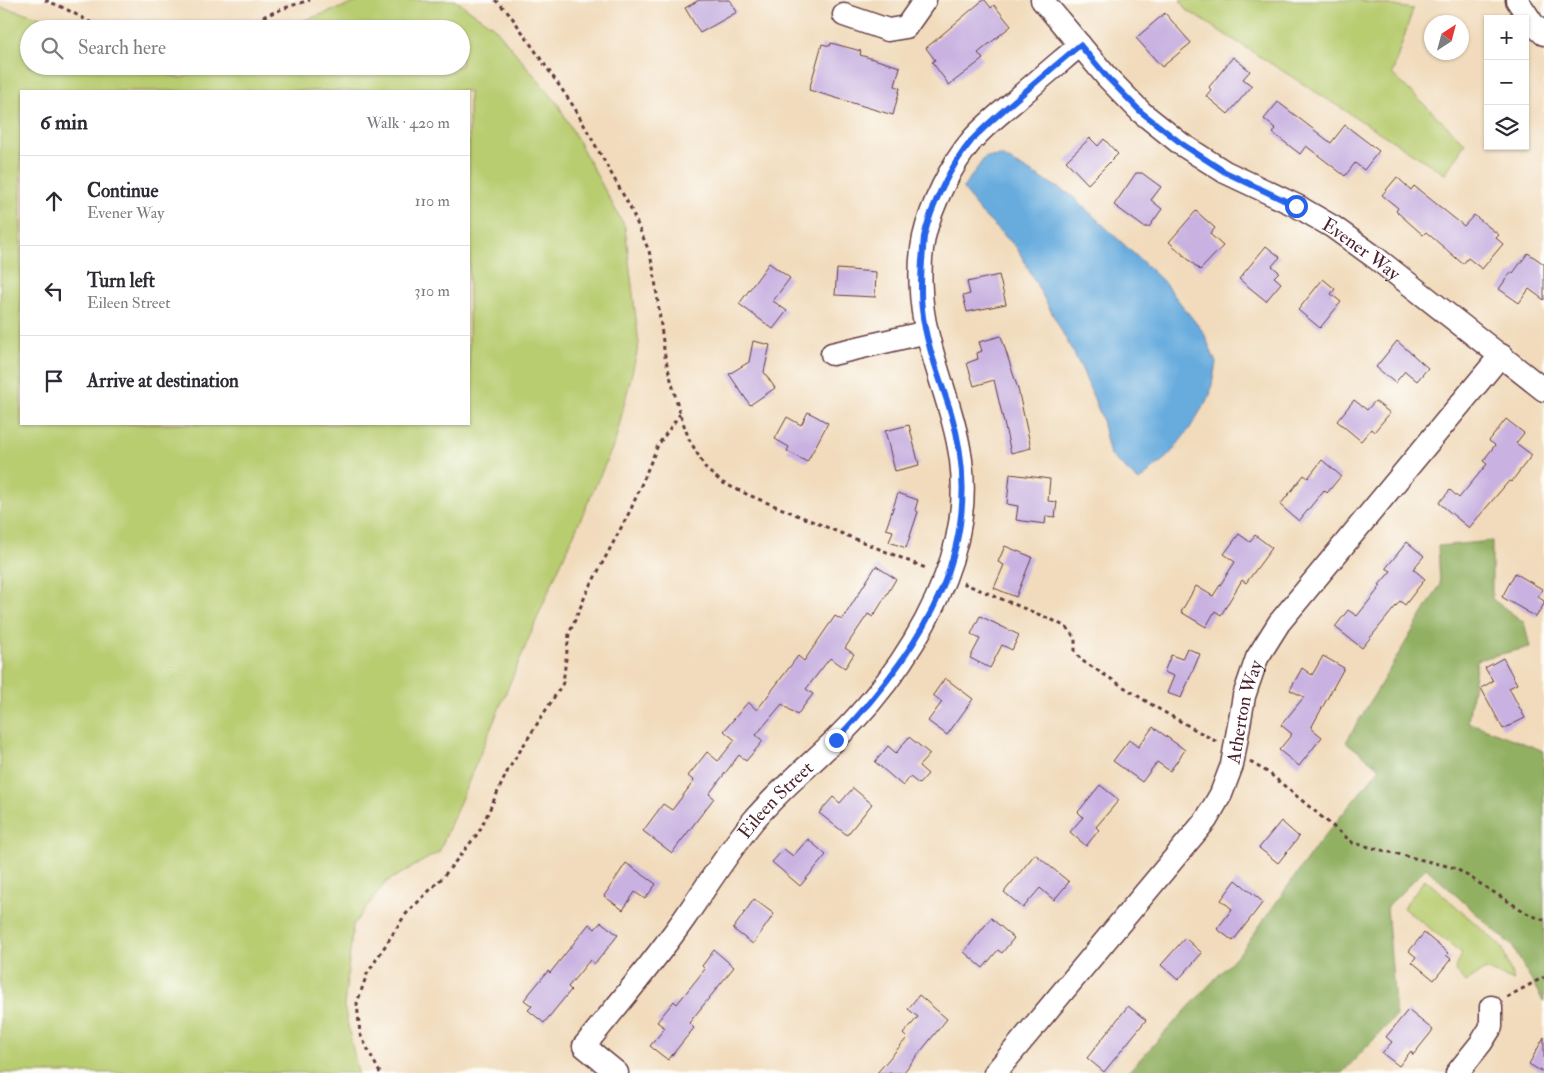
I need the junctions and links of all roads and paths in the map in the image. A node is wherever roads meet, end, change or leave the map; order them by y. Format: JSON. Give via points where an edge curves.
{"nodes":[{"id":1,"x":45,"y":0,"type":"edge"},
{"id":2,"x":310,"y":0,"type":"edge"},
{"id":3,"x":925,"y":0,"type":"edge"},
{"id":4,"x":1042,"y":0,"type":"edge"},
{"id":5,"x":1517,"y":0,"type":"edge"},
{"id":6,"x":844,"y":15,"type":"dead end"},
{"id":7,"x":86,"y":20,"type":"edge"},
{"id":8,"x":256,"y":20,"type":"edge"},
{"id":9,"x":1544,"y":34,"type":"edge"},
{"id":10,"x":1080,"y":45,"type":"junction"},
{"id":11,"x":927,"y":332,"type":"junction"},
{"id":12,"x":832,"y":354,"type":"dead end"},
{"id":13,"x":1501,"y":355,"type":"junction"},
{"id":14,"x":1544,"y":390,"type":"edge"},
{"id":15,"x":680,"y":414,"type":"dead end"},
{"id":16,"x":1544,"y":977,"type":"edge"},
{"id":17,"x":1491,"y":1006,"type":"joint"},
{"id":18,"x":380,"y":1073,"type":"edge"},
{"id":19,"x":617,"y":1073,"type":"edge"},
{"id":20,"x":995,"y":1073,"type":"edge"},
{"id":21,"x":1457,"y":1073,"type":"edge"}],
"edges":[{"from":1,"to":7,"type":"path"},
{"from":2,"to":8,"type":"path"},
{"from":3,"to":6,"type":"street","via":[[906,28],[888,30]]},
{"from":4,"to":10,"type":"street","name":"Evener Way"},
{"from":5,"to":9,"type":"street"},
{"from":10,"to":11,"type":"street","name":"Eileen Street","via":[[971,141],[951,171],[935,204],[924,238],[922,310]]},
{"from":10,"to":13,"type":"street","name":"Evener Way","via":[[1141,112],[1182,144],[1225,172],[1333,226]]},
{"from":11,"to":12,"type":"street"},
{"from":11,"to":19,"type":"street","name":"Eileen Street","via":[[953,421],[961,460],[963,500],[958,539],[926,624],[870,703],[754,819],[658,954],[584,1046]]},
{"from":13,"to":14,"type":"street","name":"Evener Way"},
{"from":13,"to":20,"type":"street","name":"Atherton Way","via":[[1280,623],[1257,658],[1244,696],[1232,765],[1206,820]]},
{"from":15,"to":18,"type":"path","via":[[658,445],[631,509],[586,594],[569,634],[563,683],[508,770],[479,832],[443,877],[405,915],[367,974],[357,1003],[360,1034]]},
{"from":16,"to":17,"type":"path"},
{"from":17,"to":21,"type":"street","via":[[1491,1027]]}]}
